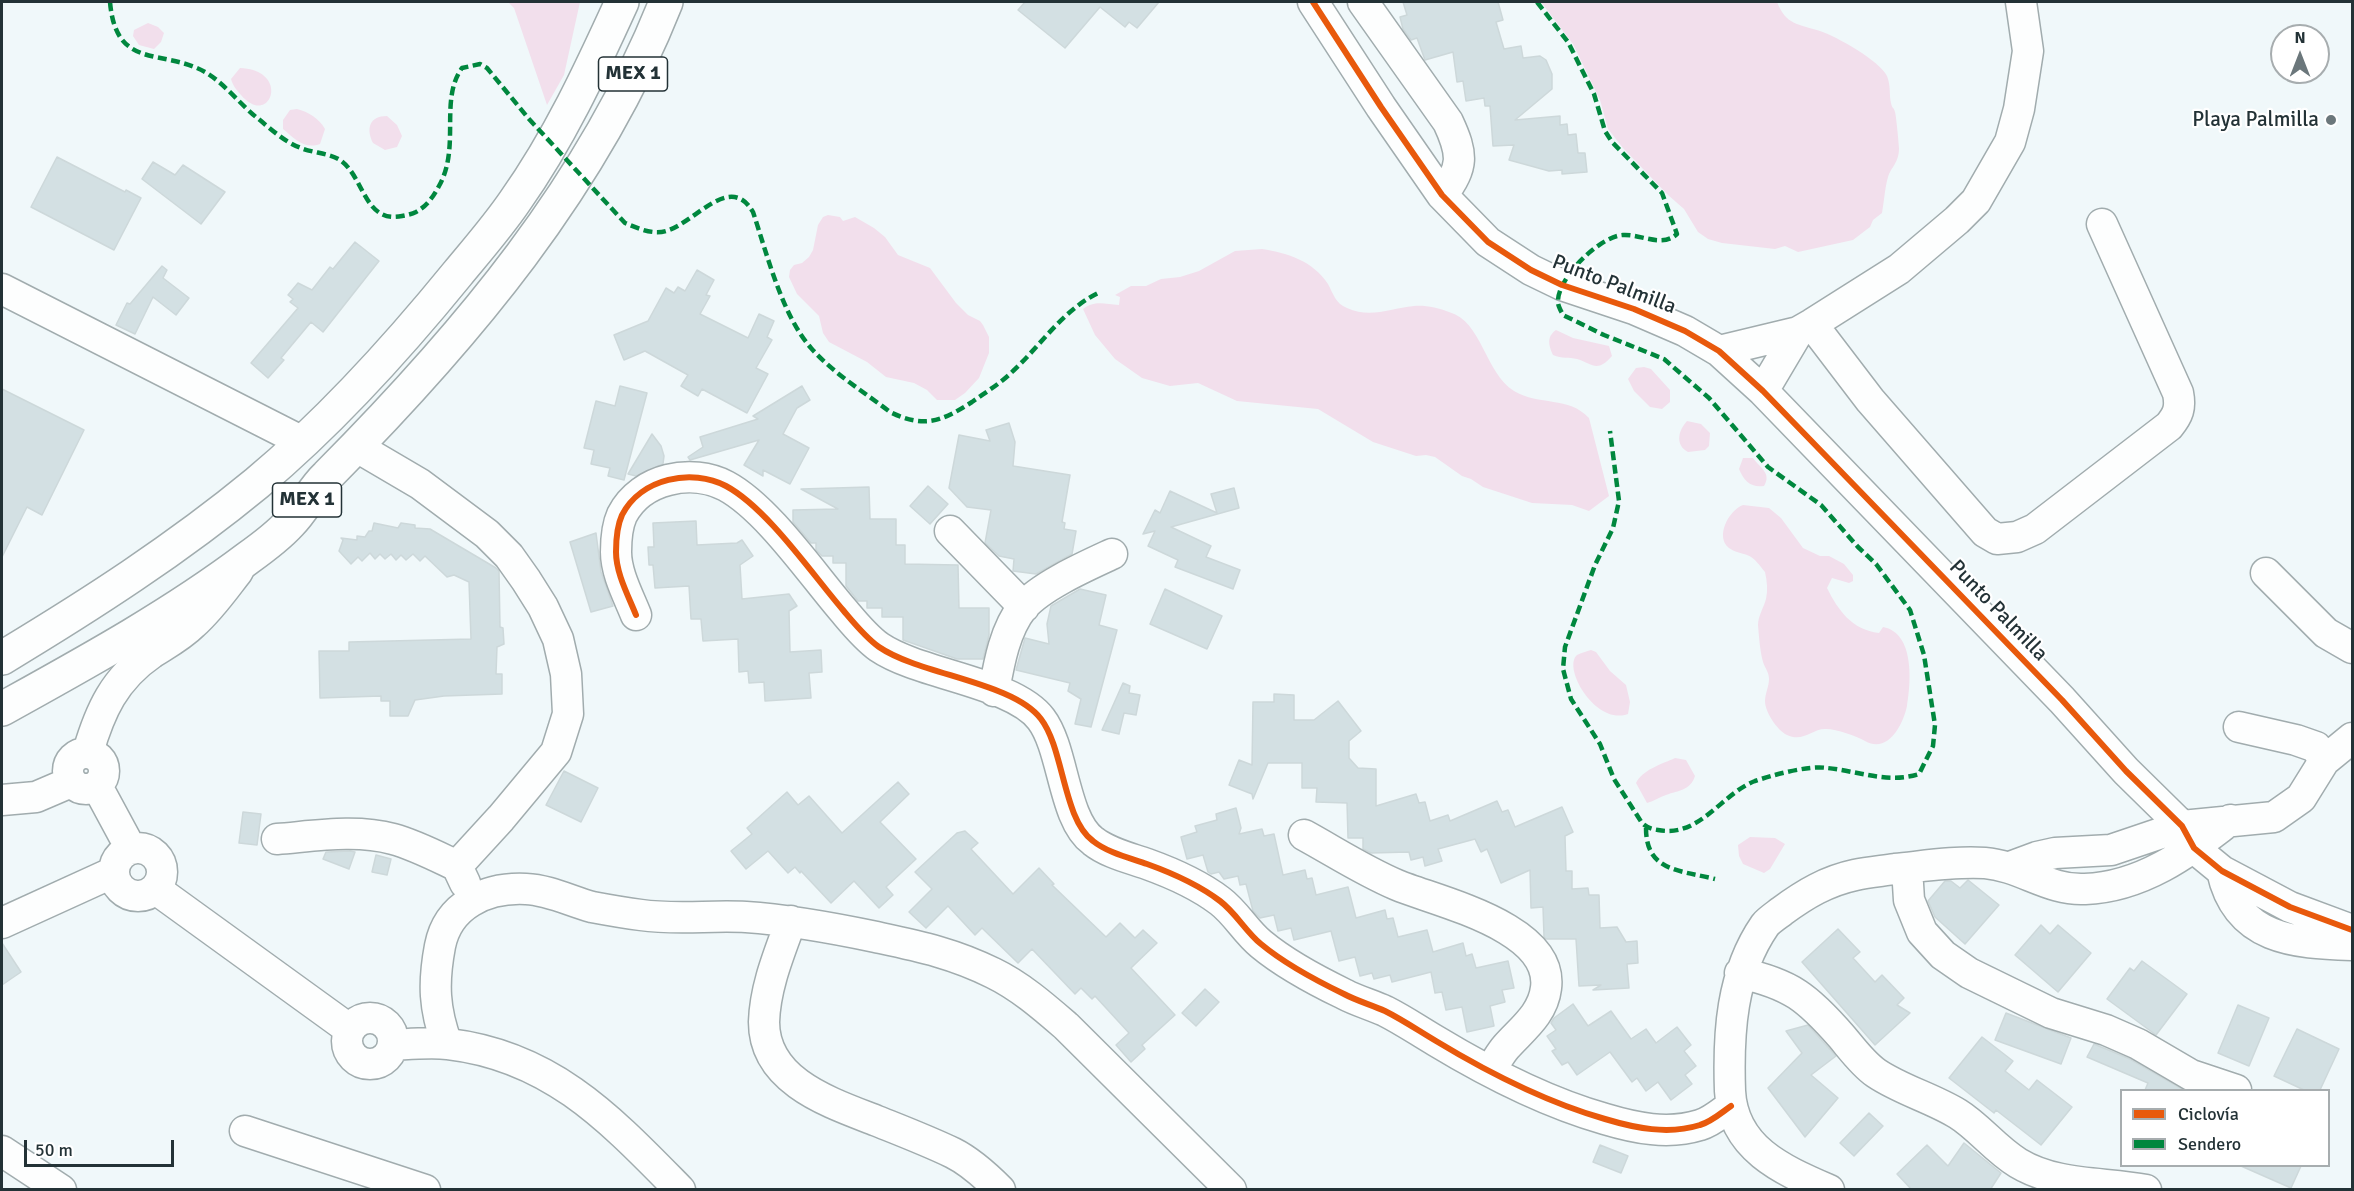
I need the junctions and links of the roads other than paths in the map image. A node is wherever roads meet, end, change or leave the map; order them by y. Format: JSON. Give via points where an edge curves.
{"nodes":[{"id":1,"x":601,"y":2,"type":"edge"},
{"id":2,"x":622,"y":2,"type":"edge"},
{"id":3,"x":1314,"y":2,"type":"edge"},
{"id":4,"x":1363,"y":2,"type":"edge"},
{"id":5,"x":2021,"y":2,"type":"edge"},
{"id":6,"x":665,"y":7,"type":"edge"},
{"id":7,"x":581,"y":88,"type":"junction"},
{"id":8,"x":1442,"y":195,"type":"junction"},
{"id":9,"x":2102,"y":224,"type":"dead end"},
{"id":10,"x":2,"y":289,"type":"edge"},
{"id":11,"x":1805,"y":328,"type":"junction"},
{"id":12,"x":1719,"y":351,"type":"junction"},
{"id":13,"x":1763,"y":391,"type":"junction"},
{"id":14,"x":303,"y":442,"type":"junction"},
{"id":15,"x":357,"y":447,"type":"junction"},
{"id":16,"x":950,"y":531,"type":"dead end"},
{"id":17,"x":1112,"y":554,"type":"dead end"},
{"id":18,"x":247,"y":559,"type":"junction"},
{"id":19,"x":2266,"y":573,"type":"dead end"},
{"id":20,"x":1024,"y":607,"type":"junction"},
{"id":21,"x":636,"y":615,"type":"dead end"},
{"id":22,"x":2352,"y":648,"type":"edge"},
{"id":23,"x":2,"y":658,"type":"edge"},
{"id":24,"x":994,"y":691,"type":"junction"},
{"id":25,"x":2,"y":709,"type":"edge"},
{"id":26,"x":2239,"y":727,"type":"dead end"},
{"id":27,"x":2342,"y":751,"type":"edge"},
{"id":28,"x":84,"y":784,"type":"junction"},
{"id":29,"x":2,"y":801,"type":"edge"},
{"id":30,"x":1304,"y":835,"type":"dead end"},
{"id":31,"x":2188,"y":837,"type":"junction"},
{"id":32,"x":277,"y":839,"type":"dead end"},
{"id":33,"x":2083,"y":851,"type":"junction"},
{"id":34,"x":122,"y":860,"type":"junction"},
{"id":35,"x":457,"y":866,"type":"junction"},
{"id":36,"x":2010,"y":867,"type":"junction"},
{"id":37,"x":1906,"y":868,"type":"junction"},
{"id":38,"x":2222,"y":871,"type":"junction"},
{"id":39,"x":157,"y":890,"type":"junction"},
{"id":40,"x":2084,"y":890,"type":"junction"},
{"id":41,"x":472,"y":900,"type":"junction"},
{"id":42,"x":2290,"y":907,"type":"junction"},
{"id":43,"x":791,"y":921,"type":"junction"},
{"id":44,"x":2,"y":923,"type":"edge"},
{"id":45,"x":2352,"y":930,"type":"edge"},
{"id":46,"x":2278,"y":937,"type":"junction"},
{"id":47,"x":2352,"y":945,"type":"edge"},
{"id":48,"x":1740,"y":973,"type":"junction"},
{"id":49,"x":447,"y":1044,"type":"junction"},
{"id":50,"x":1490,"y":1070,"type":"junction"},
{"id":51,"x":2233,"y":1089,"type":"edge"},
{"id":52,"x":1731,"y":1106,"type":"junction"},
{"id":53,"x":245,"y":1131,"type":"dead end"},
{"id":54,"x":2,"y":1151,"type":"edge"},
{"id":55,"x":1771,"y":1176,"type":"edge"},
{"id":56,"x":61,"y":1190,"type":"edge"},
{"id":57,"x":425,"y":1190,"type":"edge"},
{"id":58,"x":680,"y":1190,"type":"edge"},
{"id":59,"x":1000,"y":1190,"type":"edge"},
{"id":60,"x":1231,"y":1190,"type":"edge"},
{"id":61,"x":1829,"y":1190,"type":"edge"},
{"id":62,"x":2146,"y":1190,"type":"edge"}],
"edges":[{"from":1,"to":7,"type":"highway"},
{"from":2,"to":7,"type":"highway","number":"MEX 1"},
{"from":3,"to":8,"type":"street","name":"Punto Palmilla"},
{"from":4,"to":8,"type":"street","via":[[1456,138],[1456,178]]},
{"from":5,"to":11,"type":"street","via":[[2028,51],[2019,109],[2010,142],[1982,192],[1958,220],[1899,269]]},
{"from":6,"to":15,"type":"highway","number":"MEX 1","via":[[596,145],[550,218],[452,344]]},
{"from":7,"to":14,"type":"highway","number":"MEX 1","via":[[515,201],[436,301]]},
{"from":8,"to":12,"type":"street","name":"Punto Palmilla","via":[[1488,242],[1531,270],[1562,285],[1634,309]]},
{"from":9,"to":11,"type":"street","via":[[2178,393],[2178,415],[2061,511],[2017,537],[1997,539],[1985,532]]},
{"from":10,"to":14,"type":"street"},
{"from":11,"to":12,"type":"street"},
{"from":11,"to":13,"type":"street"},
{"from":12,"to":13,"type":"street","name":"Punto Palmilla"},
{"from":13,"to":31,"type":"street","name":"Punto Palmilla","via":[[2062,700]]},
{"from":14,"to":23,"type":"highway","number":"MEX 1","via":[[154,561]]},
{"from":15,"to":18,"type":"highway","number":"MEX 1","via":[[323,479],[290,524]]},
{"from":15,"to":35,"type":"street","via":[[420,484],[487,534],[509,556],[543,607],[560,648],[568,714],[556,752]]},
{"from":16,"to":20,"type":"street"},
{"from":17,"to":20,"type":"street","via":[[1074,571]]},
{"from":18,"to":25,"type":"highway","number":"MEX 1","via":[[173,609]]},
{"from":18,"to":28,"type":"street","via":[[193,624],[138,663],[113,690],[101,711],[88,752],[69,761],[67,776]]},
{"from":19,"to":22,"type":"street","via":[[2326,633]]},
{"from":20,"to":24,"type":"street","via":[[1008,635]]},
{"from":21,"to":24,"type":"street","via":[[616,557],[622,516],[634,499],[655,485],[677,477],[701,477],[725,486],[752,504],[857,627],[879,647]]},
{"from":24,"to":50,"type":"street","via":[[1024,703],[1042,720],[1076,817],[1090,840],[1166,871],[1221,902],[1258,942],[1282,959]]},
{"from":26,"to":27,"type":"street"},
{"from":27,"to":31,"type":"street","via":[[2301,798],[2274,817],[2230,820]]},
{"from":28,"to":29,"type":"street"},
{"from":28,"to":34,"type":"street"},
{"from":30,"to":50,"type":"street","via":[[1398,885],[1490,920],[1513,932],[1539,957],[1547,986],[1542,1005]]},
{"from":31,"to":33,"type":"street"},
{"from":31,"to":38,"type":"street","name":"Punto Palmilla"},
{"from":31,"to":40,"type":"street","via":[[2133,880]]},
{"from":32,"to":35,"type":"street","via":[[353,834],[391,838]]},
{"from":33,"to":36,"type":"street","via":[[2037,857]]},
{"from":33,"to":40,"type":"street"},
{"from":34,"to":39,"type":"street","via":[[115,881],[125,892],[142,896]]},
{"from":34,"to":39,"type":"street","via":[[147,850],[159,860],[163,873]]},
{"from":34,"to":44,"type":"street"},
{"from":35,"to":41,"type":"street"},
{"from":36,"to":37,"type":"street","via":[[1958,862]]},
{"from":36,"to":40,"type":"street","via":[[2050,885]]},
{"from":37,"to":48,"type":"street","via":[[1854,875],[1808,892],[1766,924]]},
{"from":37,"to":51,"type":"street","via":[[1909,900],[1922,932],[1969,973],[2051,1013],[2138,1044],[2191,1075]]},
{"from":38,"to":42,"type":"street","name":"Punto Palmilla"},
{"from":38,"to":46,"type":"street","via":[[2235,906]]},
{"from":39,"to":49,"type":"street","via":[[350,1029],[347,1045],[355,1059],[378,1062],[385,1059],[393,1045]]},
{"from":41,"to":43,"type":"street","via":[[527,889],[642,915]]},
{"from":41,"to":49,"type":"street","via":[[451,918],[438,957],[434,990]]},
{"from":42,"to":45,"type":"street","name":"Punto Palmilla"},
{"from":42,"to":46,"type":"street"},
{"from":43,"to":59,"type":"street","via":[[767,993],[764,1023],[767,1044],[778,1065],[800,1086],[829,1103],[955,1154]]},
{"from":43,"to":60,"type":"street","via":[[944,952],[995,974],[1066,1026]]},
{"from":46,"to":47,"type":"street"},
{"from":48,"to":52,"type":"street","via":[[1732,1006]]},
{"from":48,"to":62,"type":"street","via":[[1770,980],[1798,993],[1874,1072],[1960,1115],[2019,1163],[2075,1182]]},
{"from":49,"to":58,"type":"street","via":[[488,1052],[556,1079],[619,1128]]},
{"from":50,"to":52,"type":"street","via":[[1572,1110],[1628,1126],[1671,1131],[1703,1125]]},
{"from":52,"to":55,"type":"street"},
{"from":53,"to":57,"type":"street"},
{"from":54,"to":56,"type":"street"},
{"from":55,"to":61,"type":"street"}]}
